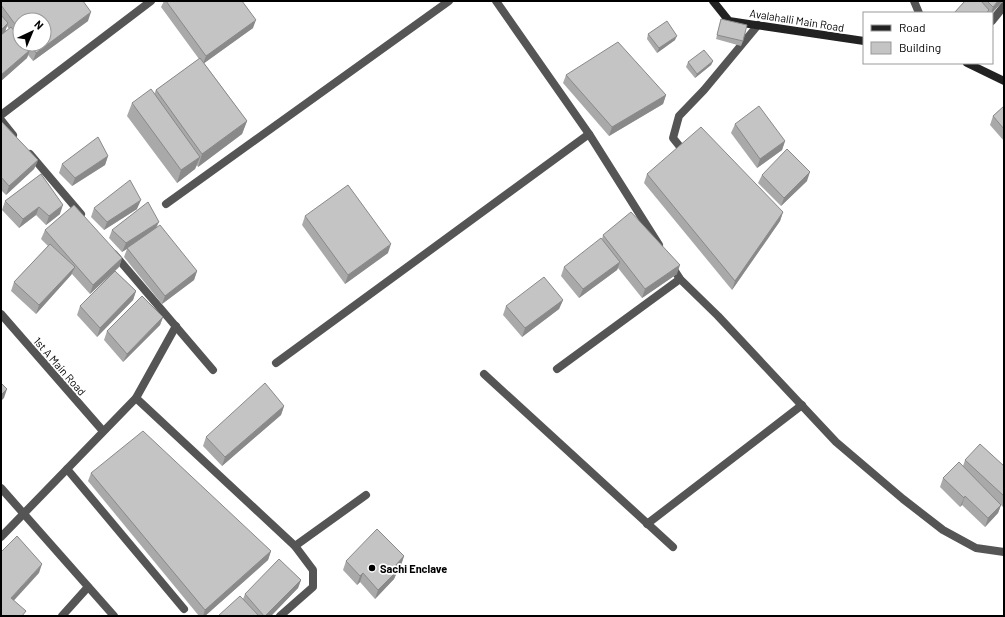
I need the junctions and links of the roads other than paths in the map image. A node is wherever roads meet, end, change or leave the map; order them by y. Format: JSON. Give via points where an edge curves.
{"nodes":[{"id":1,"x":151,"y":1,"type":"edge"},
{"id":2,"x":449,"y":1,"type":"edge"},
{"id":3,"x":496,"y":1,"type":"edge"},
{"id":4,"x":713,"y":1,"type":"edge"},
{"id":5,"x":914,"y":1,"type":"edge"},
{"id":6,"x":1004,"y":6,"type":"edge"},
{"id":7,"x":919,"y":12,"type":"edge"},
{"id":8,"x":993,"y":20,"type":"edge"},
{"id":9,"x":758,"y":25,"type":"junction"},
{"id":10,"x":863,"y":41,"type":"edge"},
{"id":11,"x":969,"y":64,"type":"edge"},
{"id":12,"x":1004,"y":81,"type":"edge"},
{"id":13,"x":1,"y":115,"type":"edge"},
{"id":14,"x":1,"y":120,"type":"edge"},
{"id":15,"x":589,"y":134,"type":"junction"},
{"id":16,"x":16,"y":138,"type":"edge"},
{"id":17,"x":27,"y":150,"type":"edge"},
{"id":18,"x":688,"y":157,"type":"edge"},
{"id":19,"x":166,"y":204,"type":"dead end"},
{"id":20,"x":88,"y":223,"type":"edge"},
{"id":21,"x":109,"y":247,"type":"edge"},
{"id":22,"x":680,"y":279,"type":"junction"},
{"id":23,"x":1,"y":314,"type":"edge"},
{"id":24,"x":176,"y":326,"type":"junction"},
{"id":25,"x":276,"y":363,"type":"dead end"},
{"id":26,"x":558,"y":369,"type":"dead end"},
{"id":27,"x":213,"y":370,"type":"dead end"},
{"id":28,"x":484,"y":374,"type":"dead end"},
{"id":29,"x":136,"y":398,"type":"junction"},
{"id":30,"x":802,"y":405,"type":"junction"},
{"id":31,"x":103,"y":432,"type":"junction"},
{"id":32,"x":67,"y":469,"type":"junction"},
{"id":33,"x":1,"y":488,"type":"edge"},
{"id":34,"x":366,"y":495,"type":"dead end"},
{"id":35,"x":24,"y":513,"type":"junction"},
{"id":36,"x":647,"y":524,"type":"junction"},
{"id":37,"x":1,"y":537,"type":"edge"},
{"id":38,"x":295,"y":546,"type":"junction"},
{"id":39,"x":673,"y":547,"type":"dead end"},
{"id":40,"x":1004,"y":552,"type":"edge"},
{"id":41,"x":88,"y":587,"type":"junction"},
{"id":42,"x":184,"y":609,"type":"dead end"},
{"id":43,"x":62,"y":616,"type":"edge"},
{"id":44,"x":114,"y":616,"type":"edge"},
{"id":45,"x":280,"y":616,"type":"edge"}],
"edges":[{"from":1,"to":13,"type":"street"},
{"from":2,"to":19,"type":"street"},
{"from":3,"to":15,"type":"street"},
{"from":4,"to":9,"type":"main road","name":"Avalahalli Main Road","via":[[729,21]]},
{"from":5,"to":7,"type":"street"},
{"from":6,"to":8,"type":"street"},
{"from":9,"to":10,"type":"main road","name":"Avalahalli Main Road"},
{"from":9,"to":18,"type":"street","via":[[679,116],[673,138]]},
{"from":11,"to":12,"type":"main road"},
{"from":14,"to":16,"type":"street"},
{"from":15,"to":22,"type":"street"},
{"from":15,"to":25,"type":"street"},
{"from":17,"to":20,"type":"street"},
{"from":21,"to":24,"type":"street"},
{"from":22,"to":26,"type":"street"},
{"from":22,"to":30,"type":"street"},
{"from":23,"to":31,"type":"street","name":"1st A Main Road"},
{"from":24,"to":27,"type":"street"},
{"from":24,"to":29,"type":"street"},
{"from":28,"to":36,"type":"street"},
{"from":29,"to":31,"type":"street"},
{"from":29,"to":38,"type":"street"},
{"from":30,"to":36,"type":"street"},
{"from":30,"to":40,"type":"street","via":[[836,442],[943,530],[976,548]]},
{"from":31,"to":32,"type":"street"},
{"from":32,"to":35,"type":"street"},
{"from":32,"to":42,"type":"street"},
{"from":33,"to":35,"type":"street"},
{"from":34,"to":38,"type":"street"},
{"from":35,"to":37,"type":"street"},
{"from":35,"to":41,"type":"street"},
{"from":36,"to":39,"type":"street"},
{"from":38,"to":45,"type":"street","via":[[313,570],[313,587]]},
{"from":41,"to":43,"type":"street"},
{"from":41,"to":44,"type":"street"}]}
